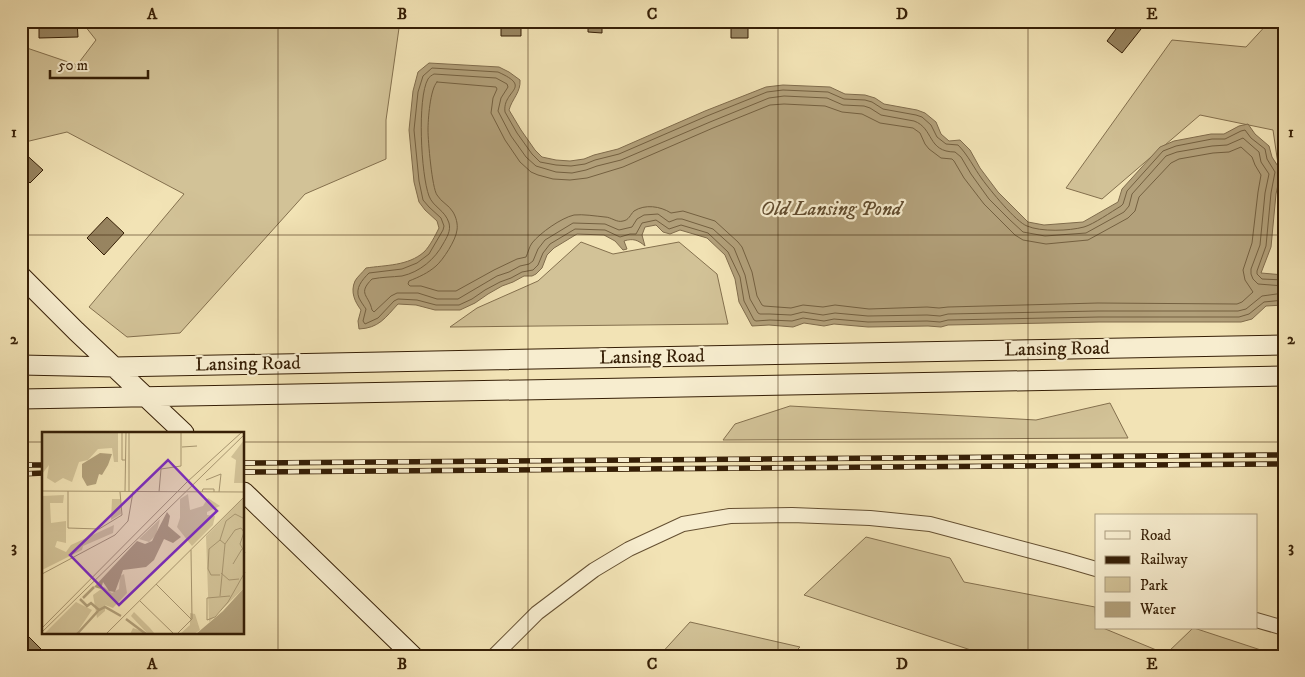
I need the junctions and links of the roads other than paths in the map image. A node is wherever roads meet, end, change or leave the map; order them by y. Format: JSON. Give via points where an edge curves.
{"nodes":[{"id":1,"x":21,"y":276,"type":"edge"},
{"id":2,"x":1284,"y":345,"type":"edge"},
{"id":3,"x":21,"y":365,"type":"edge"},
{"id":4,"x":115,"y":367,"type":"junction"},
{"id":5,"x":1284,"y":376,"type":"edge"},
{"id":6,"x":147,"y":397,"type":"junction"},
{"id":7,"x":21,"y":399,"type":"edge"},
{"id":8,"x":183,"y":432,"type":"edge"},
{"id":9,"x":245,"y":493,"type":"edge"},
{"id":10,"x":1095,"y":569,"type":"edge"},
{"id":11,"x":1258,"y":621,"type":"edge"},
{"id":12,"x":1284,"y":628,"type":"edge"},
{"id":13,"x":413,"y":656,"type":"edge"},
{"id":14,"x":494,"y":656,"type":"edge"}],
"edges":[{"from":1,"to":4,"type":"main road"},
{"from":2,"to":4,"type":"main road","name":"Lansing Road"},
{"from":3,"to":4,"type":"main road","name":"Lansing Road"},
{"from":4,"to":6,"type":"main road"},
{"from":5,"to":6,"type":"main road","name":"Lansing Road"},
{"from":6,"to":7,"type":"main road","name":"Lansing Road"},
{"from":6,"to":8,"type":"main road"},
{"from":9,"to":13,"type":"main road"},
{"from":10,"to":14,"type":"street","via":[[930,524],[870,518],[730,516],[683,524],[629,549],[594,570],[537,613]]},
{"from":11,"to":12,"type":"street"}]}
